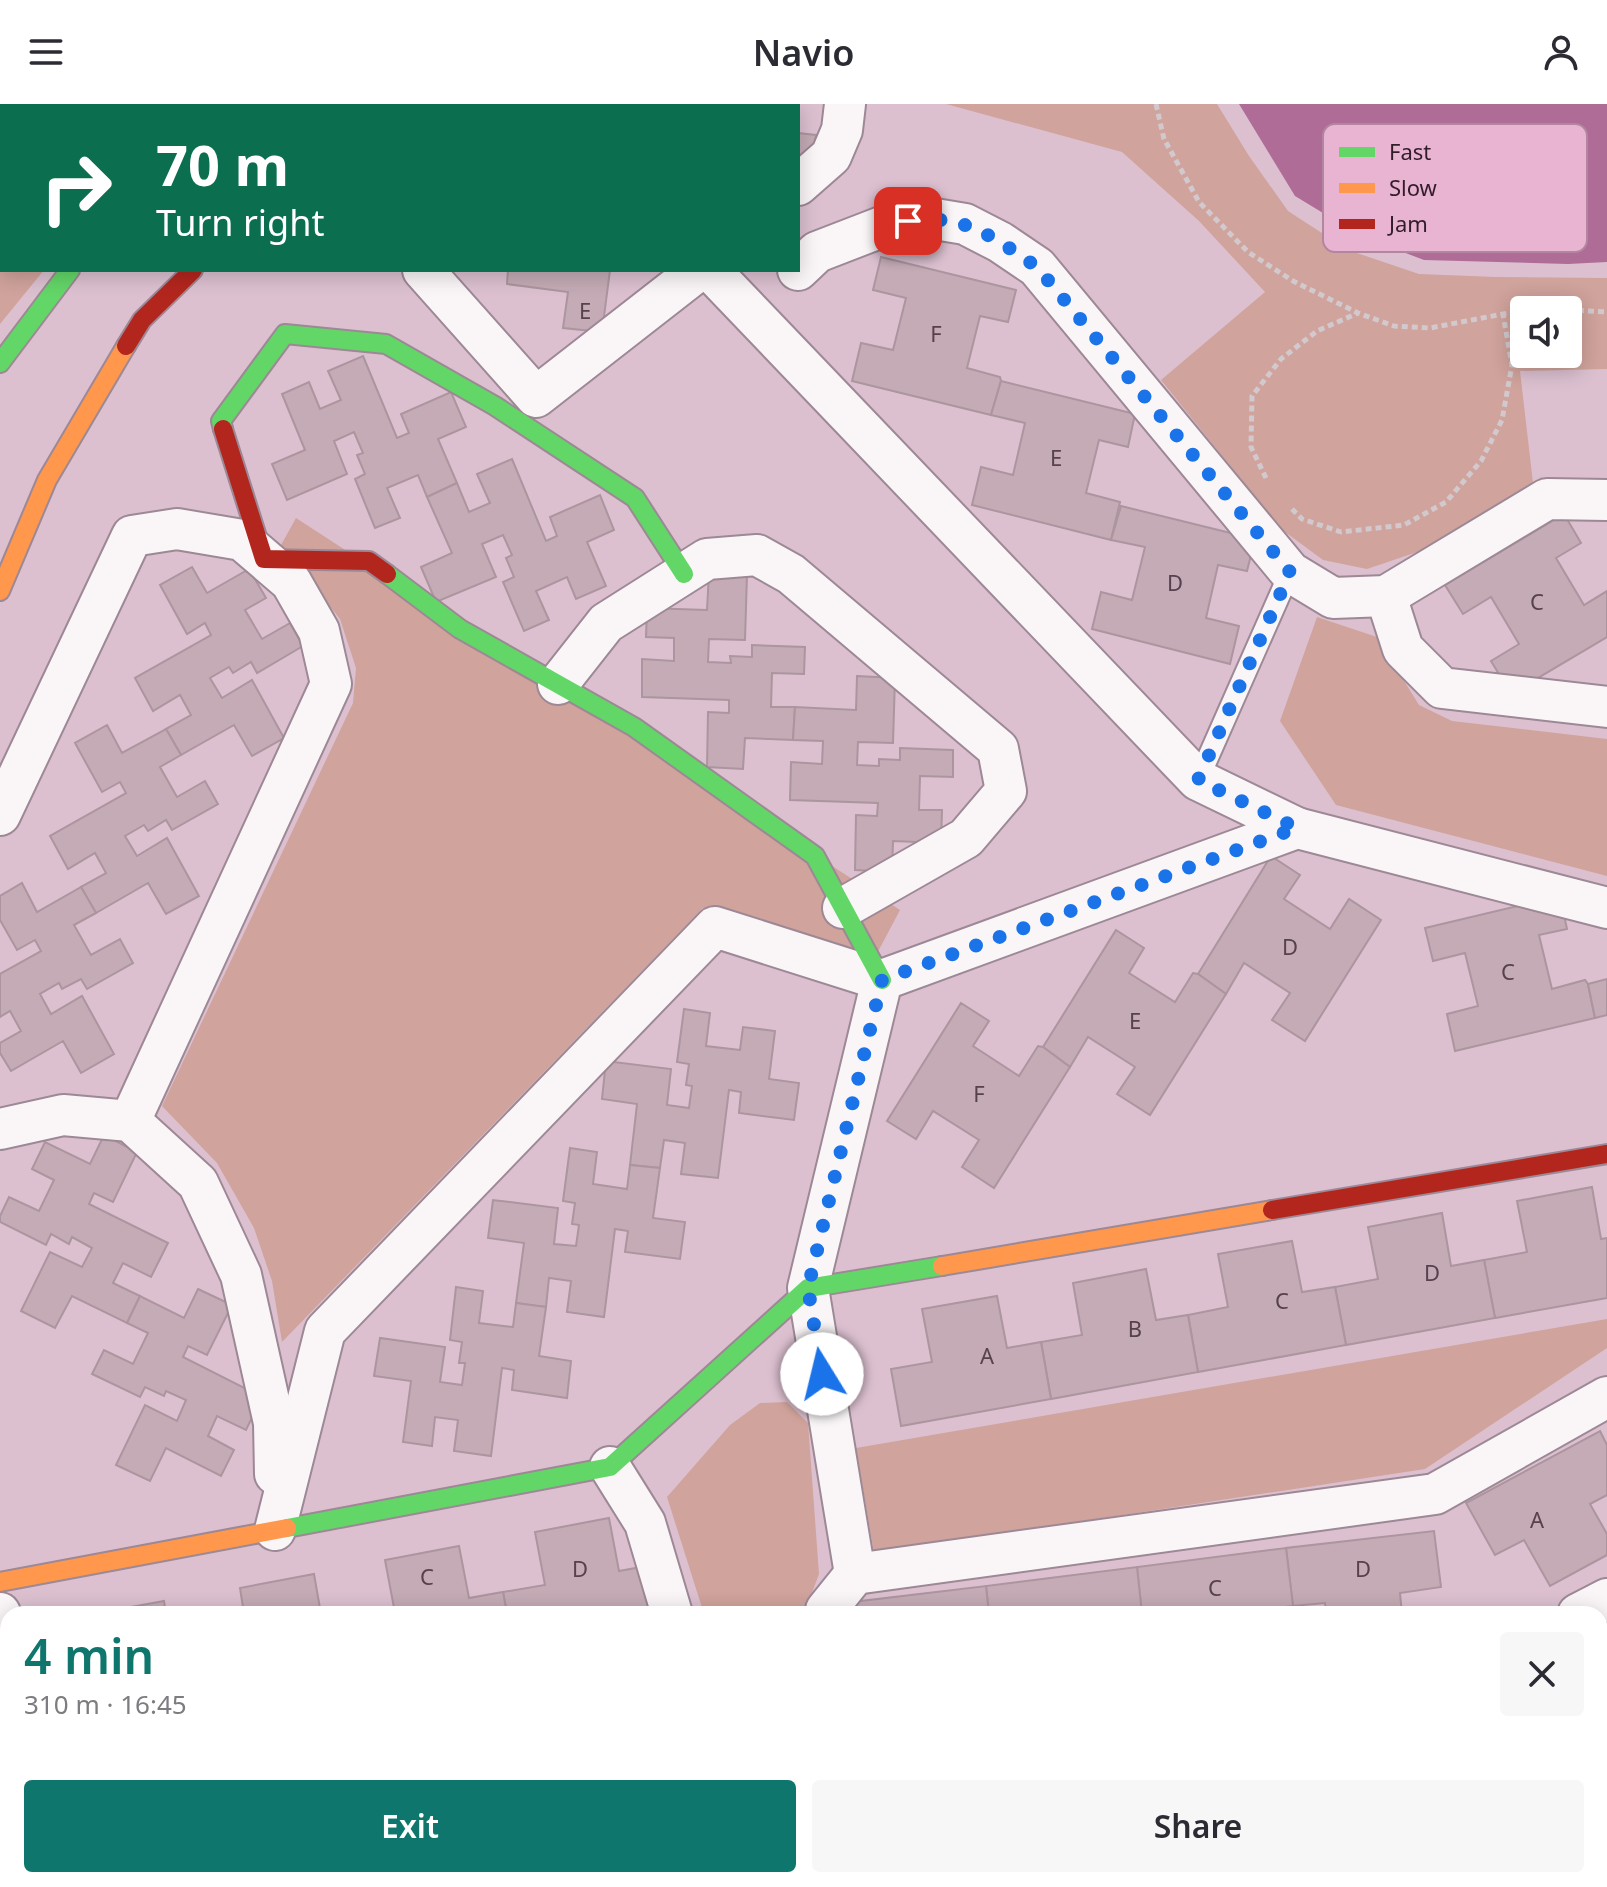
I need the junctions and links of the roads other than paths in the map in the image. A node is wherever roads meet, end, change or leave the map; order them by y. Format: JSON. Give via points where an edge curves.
{"nodes":[{"id":1,"x":845,"y":104,"type":"edge"},
{"id":2,"x":800,"y":183,"type":"edge"},
{"id":3,"x":800,"y":268,"type":"edge"},
{"id":4,"x":68,"y":272,"type":"edge"},
{"id":5,"x":191,"y":272,"type":"edge"},
{"id":6,"x":425,"y":272,"type":"edge"},
{"id":7,"x":696,"y":272,"type":"edge"},
{"id":8,"x":712,"y":272,"type":"edge"},
{"id":9,"x":796,"y":272,"type":"edge"},
{"id":10,"x":752,"y":313,"type":"junction"},
{"id":11,"x":0,"y":363,"type":"edge"},
{"id":12,"x":1607,"y":500,"type":"edge"},
{"id":13,"x":264,"y":559,"type":"junction"},
{"id":14,"x":1290,"y":572,"type":"junction"},
{"id":15,"x":684,"y":574,"type":"junction"},
{"id":16,"x":0,"y":591,"type":"edge"},
{"id":17,"x":1386,"y":596,"type":"junction"},
{"id":18,"x":558,"y":684,"type":"junction"},
{"id":19,"x":1607,"y":707,"type":"edge"},
{"id":20,"x":1198,"y":780,"type":"junction"},
{"id":21,"x":0,"y":815,"type":"edge"},
{"id":22,"x":1297,"y":828,"type":"junction"},
{"id":23,"x":843,"y":908,"type":"junction"},
{"id":24,"x":1607,"y":908,"type":"edge"},
{"id":25,"x":882,"y":980,"type":"junction"},
{"id":26,"x":130,"y":1121,"type":"junction"},
{"id":27,"x":0,"y":1129,"type":"edge"},
{"id":28,"x":1607,"y":1154,"type":"edge"},
{"id":29,"x":808,"y":1288,"type":"junction"},
{"id":30,"x":1607,"y":1397,"type":"edge"},
{"id":31,"x":610,"y":1467,"type":"junction"},
{"id":32,"x":275,"y":1530,"type":"junction"},
{"id":33,"x":855,"y":1574,"type":"junction"},
{"id":34,"x":0,"y":1582,"type":"edge"},
{"id":35,"x":670,"y":1606,"type":"edge"},
{"id":36,"x":829,"y":1606,"type":"edge"}],
"edges":[{"from":1,"to":2,"type":"street","via":[[831,156]]},
{"from":3,"to":14,"type":"street","via":[[817,252],[887,225],[929,218],[965,224],[1000,242],[1037,267]]},
{"from":4,"to":11,"type":"street"},
{"from":5,"to":16,"type":"street","via":[[142,320],[47,480]]},
{"from":6,"to":7,"type":"street","via":[[536,397]]},
{"from":8,"to":10,"type":"street"},
{"from":9,"to":10,"type":"street"},
{"from":10,"to":20,"type":"street"},
{"from":12,"to":17,"type":"street","via":[[1547,499]]},
{"from":13,"to":15,"type":"street","via":[[221,421],[285,334],[386,344],[495,406],[635,498]]},
{"from":13,"to":18,"type":"street","via":[[369,561],[460,629]]},
{"from":13,"to":21,"type":"street","via":[[242,540],[177,529],[132,536]]},
{"from":13,"to":26,"type":"street","via":[[291,582],[319,631],[331,684]]},
{"from":14,"to":17,"type":"street","via":[[1333,598]]},
{"from":14,"to":20,"type":"lane"},
{"from":15,"to":18,"type":"street","via":[[606,623]]},
{"from":15,"to":23,"type":"street","via":[[707,559],[757,555],[791,574],[998,749],[1006,791],[966,838]]},
{"from":17,"to":19,"type":"street","via":[[1403,649],[1442,688]]},
{"from":18,"to":23,"type":"street","via":[[634,727],[815,856]]},
{"from":20,"to":22,"type":"street"},
{"from":22,"to":24,"type":"street"},
{"from":22,"to":25,"type":"street"},
{"from":23,"to":25,"type":"street"},
{"from":25,"to":29,"type":"street"},
{"from":25,"to":32,"type":"street","via":[[715,927],[325,1331]]},
{"from":26,"to":27,"type":"street","via":[[63,1115]]},
{"from":26,"to":32,"type":"street","via":[[198,1183],[241,1275],[274,1423]]},
{"from":28,"to":29,"type":"street"},
{"from":29,"to":31,"type":"street"},
{"from":29,"to":33,"type":"street"},
{"from":30,"to":33,"type":"street","via":[[1435,1494]]},
{"from":31,"to":32,"type":"street"},
{"from":31,"to":35,"type":"street","via":[[645,1523]]},
{"from":32,"to":34,"type":"street"},
{"from":33,"to":36,"type":"street"}]}
